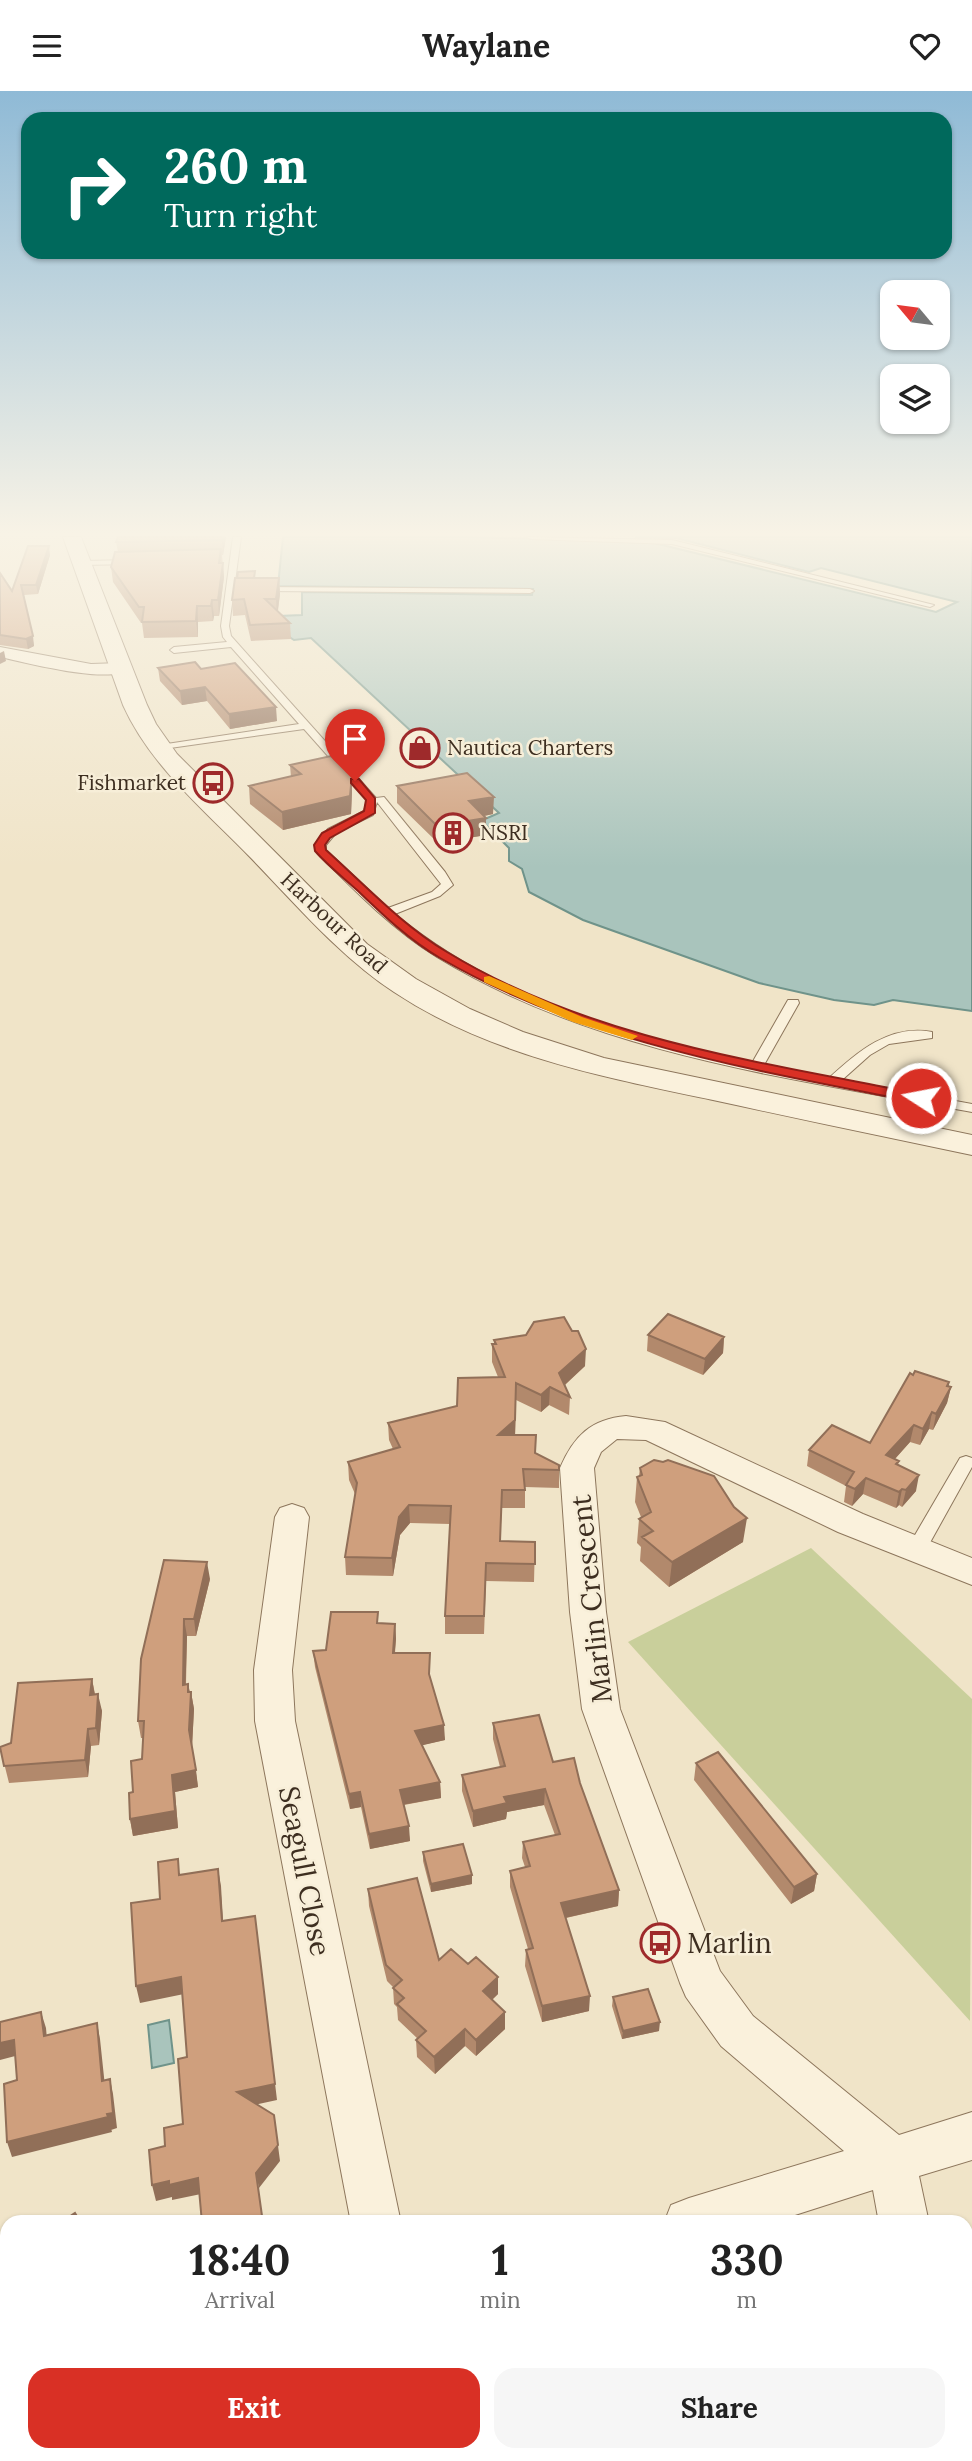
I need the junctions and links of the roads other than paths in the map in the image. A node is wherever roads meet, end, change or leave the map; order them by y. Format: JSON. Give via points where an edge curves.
{"nodes":[{"id":1,"x":113,"y":648,"type":"edge"},
{"id":2,"x":197,"y":648,"type":"edge"},
{"id":3,"x":235,"y":648,"type":"edge"},
{"id":4,"x":174,"y":650,"type":"dead end"},
{"id":5,"x":0,"y":652,"type":"edge"},
{"id":6,"x":121,"y":668,"type":"junction"},
{"id":7,"x":305,"y":726,"type":"junction"},
{"id":8,"x":160,"y":748,"type":"junction"},
{"id":9,"x":380,"y":799,"type":"dead end"},
{"id":10,"x":387,"y":913,"type":"junction"},
{"id":11,"x":793,"y":1003,"type":"dead end"},
{"id":12,"x":927,"y":1035,"type":"dead end"},
{"id":13,"x":757,"y":1066,"type":"junction"},
{"id":14,"x":834,"y":1081,"type":"junction"},
{"id":15,"x":972,"y":1108,"type":"edge"},
{"id":16,"x":972,"y":1145,"type":"edge"},
{"id":17,"x":966,"y":1462,"type":"dead end"},
{"id":18,"x":292,"y":1517,"type":"dead end"},
{"id":19,"x":915,"y":1552,"type":"junction"},
{"id":20,"x":972,"y":1572,"type":"edge"},
{"id":21,"x":972,"y":2136,"type":"edge"},
{"id":22,"x":892,"y":2160,"type":"junction"},
{"id":23,"x":374,"y":2215,"type":"edge"},
{"id":24,"x":716,"y":2215,"type":"edge"},
{"id":25,"x":902,"y":2215,"type":"edge"}],
"edges":[{"from":1,"to":6,"type":"street","name":"Harbour Road"},
{"from":2,"to":4,"type":"lane"},
{"from":3,"to":7,"type":"lane"},
{"from":5,"to":6,"type":"street","via":[[91,669]]},
{"from":6,"to":8,"type":"street","name":"Harbour Road","via":[[144,725]]},
{"from":7,"to":8,"type":"lane"},
{"from":7,"to":10,"type":"lane","via":[[372,800],[369,813],[326,835],[321,851]]},
{"from":8,"to":16,"type":"street","name":"Harbour Road","via":[[198,792],[358,950],[405,986],[458,1016],[597,1066]]},
{"from":9,"to":10,"type":"lane","via":[[447,885],[436,894]]},
{"from":10,"to":13,"type":"lane","via":[[443,955],[545,1006],[662,1045]]},
{"from":11,"to":13,"type":"lane"},
{"from":12,"to":14,"type":"lane","via":[[884,1039]]},
{"from":13,"to":14,"type":"lane"},
{"from":14,"to":15,"type":"lane"},
{"from":17,"to":19,"type":"lane"},
{"from":18,"to":23,"type":"street","name":"Seagull Close","via":[[273,1669],[275,1721]]},
{"from":19,"to":20,"type":"street","name":"Marlin Crescent"},
{"from":19,"to":22,"type":"street","name":"Marlin Crescent","via":[[653,1430],[629,1426],[600,1432],[583,1450],[577,1468],[601,1709],[702,1983],[737,2031]]},
{"from":21,"to":22,"type":"street"},
{"from":22,"to":24,"type":"street"},
{"from":22,"to":25,"type":"street"}]}
